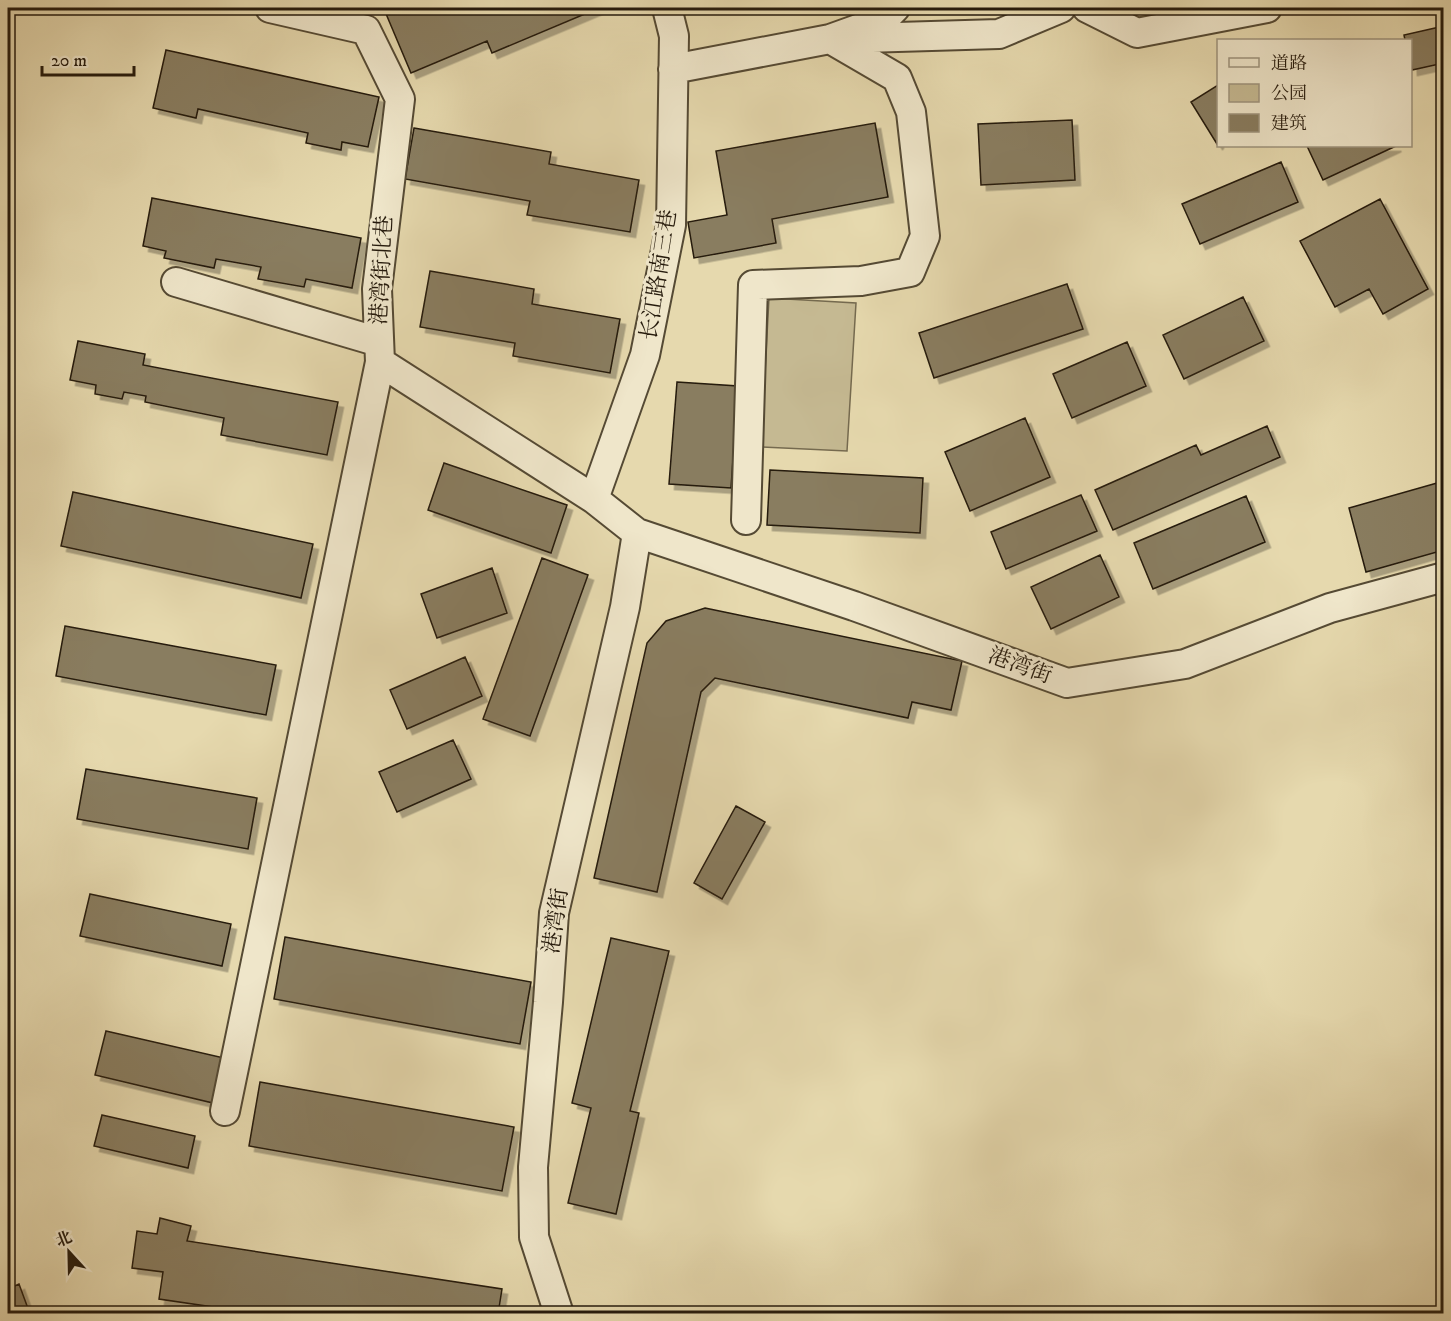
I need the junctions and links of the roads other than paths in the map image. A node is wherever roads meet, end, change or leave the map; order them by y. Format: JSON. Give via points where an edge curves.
{"nodes":[{"id":1,"x":270,"y":8,"type":"edge"},
{"id":2,"x":668,"y":8,"type":"edge"},
{"id":3,"x":895,"y":8,"type":"edge"},
{"id":4,"x":1061,"y":8,"type":"edge"},
{"id":5,"x":1087,"y":8,"type":"edge"},
{"id":6,"x":1267,"y":8,"type":"edge"},
{"id":7,"x":830,"y":39,"type":"junction"},
{"id":8,"x":673,"y":69,"type":"junction"},
{"id":9,"x":176,"y":282,"type":"dead end"},
{"id":10,"x":379,"y":352,"type":"junction"},
{"id":11,"x":594,"y":499,"type":"junction"},
{"id":12,"x":746,"y":520,"type":"dead end"},
{"id":13,"x":637,"y":533,"type":"junction"},
{"id":14,"x":1443,"y":577,"type":"edge"},
{"id":15,"x":225,"y":1112,"type":"dead end"},
{"id":16,"x":559,"y":1314,"type":"edge"}],
"edges":[{"from":1,"to":10,"type":"street","name":"港湾街北巷","via":[[366,30],[400,99],[377,289]]},
{"from":2,"to":8,"type":"street","name":"长江路南三巷","via":[[674,36]]},
{"from":3,"to":7,"type":"street","via":[[883,20]]},
{"from":4,"to":7,"type":"street","via":[[999,34]]},
{"from":5,"to":6,"type":"street","via":[[1137,33]]},
{"from":7,"to":8,"type":"street"},
{"from":7,"to":12,"type":"street","via":[[897,78],[911,112],[925,236],[910,272],[861,282],[753,285]]},
{"from":8,"to":11,"type":"street","name":"长江路南三巷","via":[[671,225],[645,354]]},
{"from":9,"to":10,"type":"street"},
{"from":10,"to":11,"type":"street"},
{"from":10,"to":15,"type":"street"},
{"from":11,"to":13,"type":"street","name":"港湾街"},
{"from":13,"to":14,"type":"street","name":"港湾街","via":[[1067,683],[1185,664],[1330,608]]},
{"from":13,"to":16,"type":"street","name":"港湾街","via":[[625,607],[554,913],[532,1167],[534,1238]]}]}
